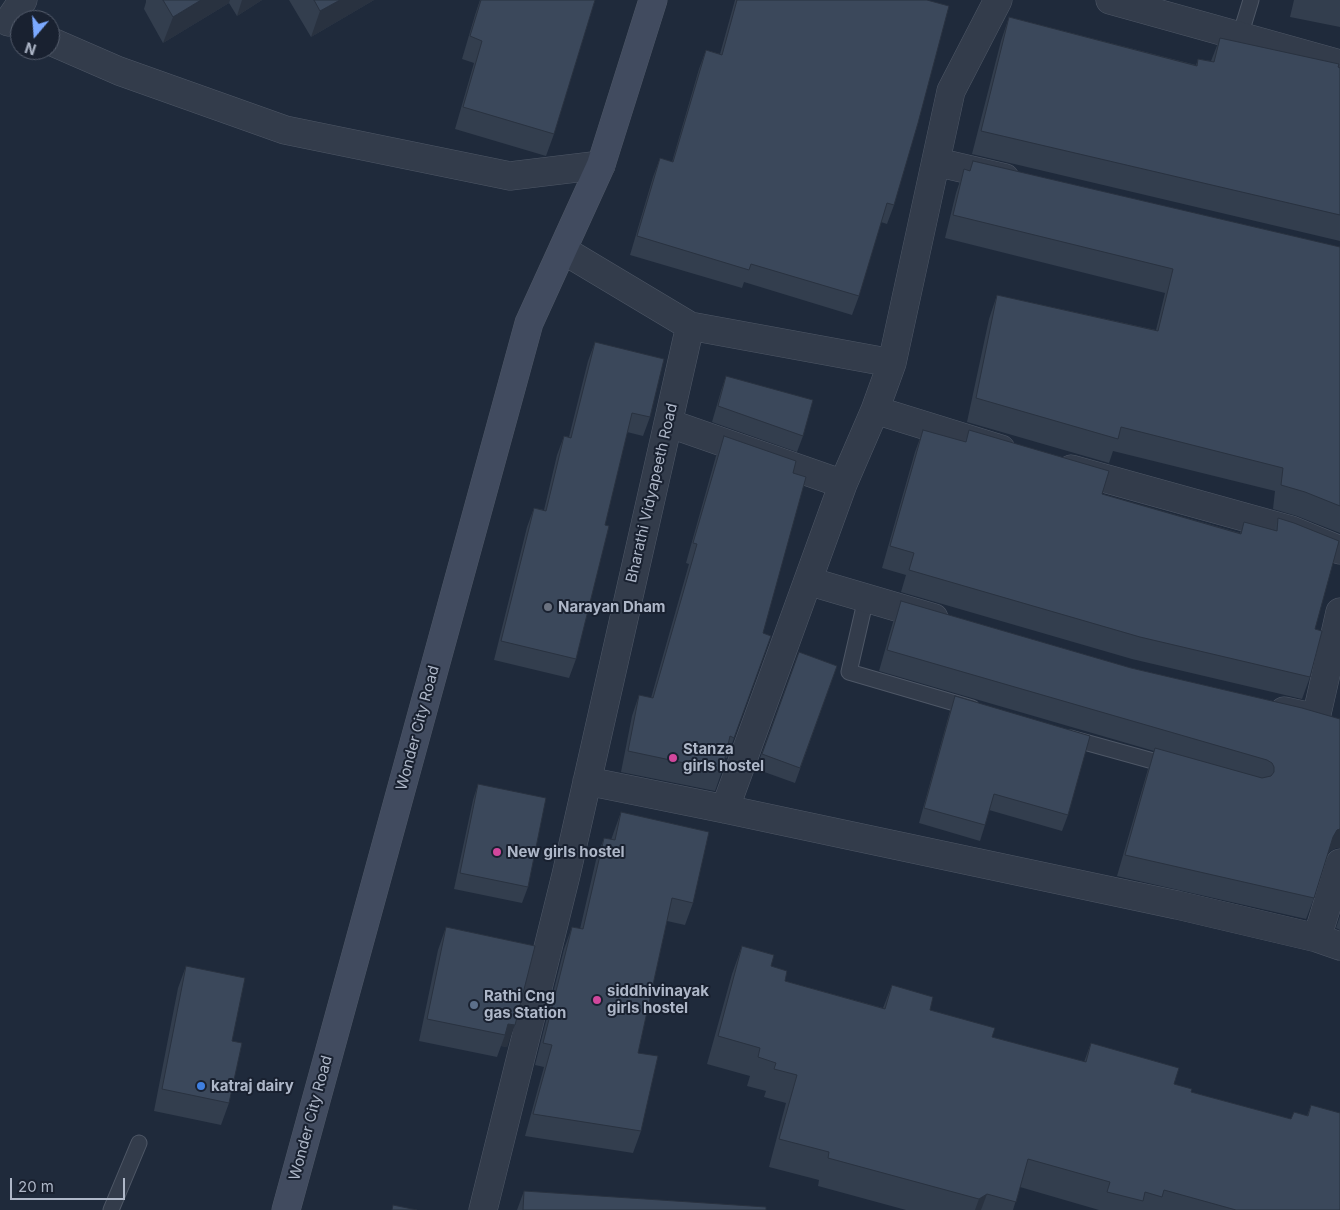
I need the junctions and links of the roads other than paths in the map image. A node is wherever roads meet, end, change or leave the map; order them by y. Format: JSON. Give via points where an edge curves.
{"nodes":[{"id":1,"x":653,"y":0,"type":"edge"},
{"id":2,"x":998,"y":0,"type":"edge"},
{"id":3,"x":1110,"y":0,"type":"edge"},
{"id":4,"x":1251,"y":0,"type":"edge"},
{"id":5,"x":1240,"y":36,"type":"junction"},
{"id":6,"x":60,"y":45,"type":"edge"},
{"id":7,"x":1340,"y":64,"type":"edge"},
{"id":8,"x":936,"y":162,"type":"junction"},
{"id":9,"x":602,"y":165,"type":"junction"},
{"id":10,"x":1032,"y":184,"type":"edge"},
{"id":11,"x":563,"y":250,"type":"junction"},
{"id":12,"x":690,"y":326,"type":"junction"},
{"id":13,"x":892,"y":363,"type":"junction"},
{"id":14,"x":875,"y":410,"type":"junction"},
{"id":15,"x":668,"y":424,"type":"junction"},
{"id":16,"x":843,"y":484,"type":"junction"},
{"id":17,"x":1340,"y":550,"type":"edge"},
{"id":18,"x":808,"y":581,"type":"junction"},
{"id":19,"x":866,"y":598,"type":"junction"},
{"id":20,"x":1340,"y":612,"type":"edge"},
{"id":21,"x":960,"y":625,"type":"edge"},
{"id":22,"x":1260,"y":705,"type":"edge"},
{"id":23,"x":982,"y":711,"type":"edge"},
{"id":24,"x":1058,"y":734,"type":"edge"},
{"id":25,"x":1181,"y":769,"type":"edge"},
{"id":26,"x":587,"y":781,"type":"junction"},
{"id":27,"x":725,"y":809,"type":"junction"},
{"id":28,"x":1340,"y":863,"type":"edge"},
{"id":29,"x":1329,"y":942,"type":"edge"},
{"id":30,"x":138,"y":1144,"type":"dead end"},
{"id":31,"x":111,"y":1210,"type":"edge"},
{"id":32,"x":286,"y":1210,"type":"edge"},
{"id":33,"x":483,"y":1210,"type":"edge"}],
"edges":[{"from":1,"to":9,"type":"street"},
{"from":2,"to":8,"type":"street","via":[[951,91]]},
{"from":3,"to":5,"type":"street"},
{"from":4,"to":5,"type":"lane"},
{"from":5,"to":7,"type":"street"},
{"from":6,"to":9,"type":"street","via":[[119,71],[285,130],[510,176]]},
{"from":8,"to":10,"type":"street"},
{"from":8,"to":13,"type":"street"},
{"from":9,"to":11,"type":"street"},
{"from":11,"to":12,"type":"street"},
{"from":11,"to":32,"type":"street","name":"Wonder City Road","via":[[529,323]]},
{"from":12,"to":13,"type":"street"},
{"from":12,"to":15,"type":"street","name":"Bharathi Vidyapeeth Road"},
{"from":13,"to":14,"type":"street"},
{"from":14,"to":16,"type":"street"},
{"from":14,"to":17,"type":"street","via":[[1292,530]]},
{"from":15,"to":16,"type":"street"},
{"from":15,"to":26,"type":"street","name":"Bharathi Vidyapeeth Road"},
{"from":16,"to":18,"type":"street"},
{"from":18,"to":19,"type":"street"},
{"from":18,"to":27,"type":"street"},
{"from":19,"to":21,"type":"street"},
{"from":19,"to":23,"type":"lane","via":[[849,672]]},
{"from":20,"to":22,"type":"street","via":[[1316,718]]},
{"from":24,"to":25,"type":"lane"},
{"from":26,"to":27,"type":"street"},
{"from":26,"to":33,"type":"street","name":"Bharathi Vidyapeeth Road"},
{"from":27,"to":29,"type":"street","via":[[1177,905]]},
{"from":28,"to":29,"type":"street"},
{"from":30,"to":31,"type":"lane"}]}
